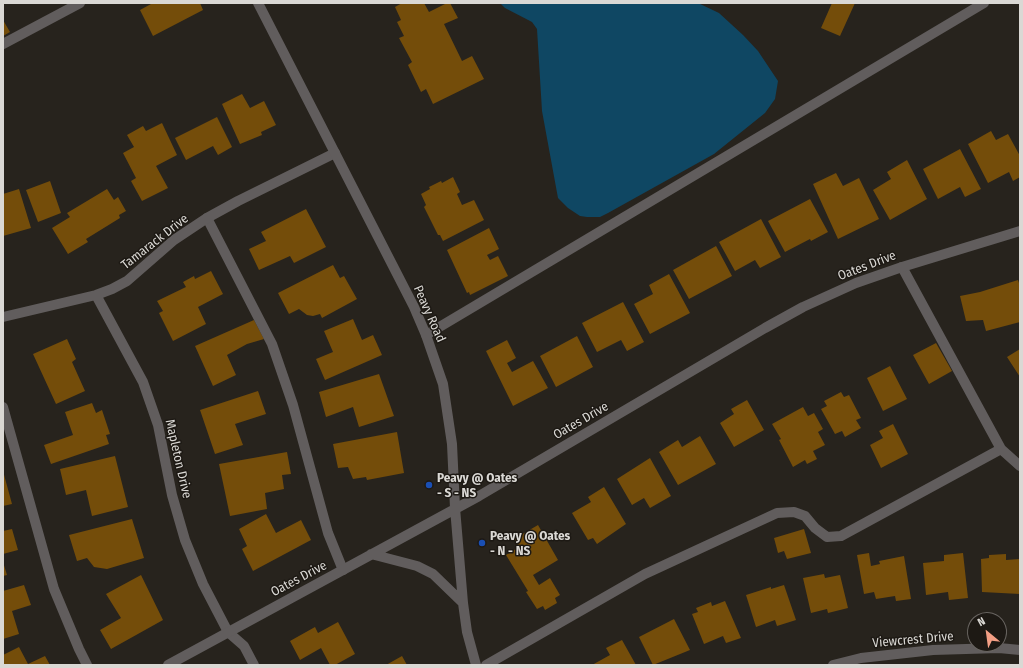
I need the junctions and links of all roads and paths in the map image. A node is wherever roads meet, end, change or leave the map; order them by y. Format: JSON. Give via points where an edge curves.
{"nodes":[{"id":1,"x":80,"y":3,"type":"edge"},
{"id":2,"x":258,"y":3,"type":"edge"},
{"id":3,"x":984,"y":3,"type":"edge"},
{"id":4,"x":3,"y":44,"type":"edge"},
{"id":5,"x":334,"y":153,"type":"junction"},
{"id":6,"x":207,"y":218,"type":"junction"},
{"id":7,"x":1020,"y":232,"type":"edge"},
{"id":8,"x":902,"y":267,"type":"junction"},
{"id":9,"x":96,"y":295,"type":"junction"},
{"id":10,"x":3,"y":317,"type":"edge"},
{"id":11,"x":426,"y":335,"type":"junction"},
{"id":12,"x":3,"y":407,"type":"edge"},
{"id":13,"x":1001,"y":449,"type":"junction"},
{"id":14,"x":1020,"y":466,"type":"edge"},
{"id":15,"x":455,"y":508,"type":"junction"},
{"id":16,"x":371,"y":554,"type":"junction"},
{"id":17,"x":343,"y":570,"type":"junction"},
{"id":18,"x":463,"y":602,"type":"junction"},
{"id":19,"x":228,"y":632,"type":"junction"},
{"id":20,"x":1020,"y":650,"type":"edge"},
{"id":21,"x":87,"y":665,"type":"edge"},
{"id":22,"x":168,"y":665,"type":"edge"},
{"id":23,"x":254,"y":665,"type":"edge"},
{"id":24,"x":476,"y":665,"type":"edge"},
{"id":25,"x":486,"y":665,"type":"edge"},
{"id":26,"x":833,"y":665,"type":"edge"}],
"edges":[{"from":1,"to":4,"type":"street"},
{"from":2,"to":5,"type":"street","name":"Peavy Road"},
{"from":3,"to":11,"type":"street"},
{"from":5,"to":6,"type":"street","name":"Tamarack Drive"},
{"from":5,"to":11,"type":"street","name":"Peavy Road"},
{"from":6,"to":9,"type":"street","name":"Tamarack Drive","via":[[174,240],[127,281]]},
{"from":6,"to":17,"type":"street","via":[[272,344],[293,405],[328,533]]},
{"from":7,"to":8,"type":"street","name":"Oates Drive"},
{"from":8,"to":13,"type":"street"},
{"from":8,"to":15,"type":"street","name":"Oates Drive","via":[[856,283],[803,307]]},
{"from":9,"to":10,"type":"street","name":"Tamarack Drive"},
{"from":9,"to":19,"type":"street","name":"Mapleton Drive","via":[[143,382],[158,425],[172,495],[185,540],[203,584]]},
{"from":11,"to":15,"type":"street","name":"Peavy Road","via":[[443,384],[452,444]]},
{"from":12,"to":21,"type":"street","via":[[54,589]]},
{"from":13,"to":14,"type":"street"},
{"from":13,"to":25,"type":"street","via":[[841,536],[828,537],[815,528],[805,516],[794,512],[778,513],[645,574]]},
{"from":15,"to":16,"type":"street","name":"Oates Drive"},
{"from":15,"to":18,"type":"street","name":"Peavy Road"},
{"from":16,"to":17,"type":"street","name":"Oates Drive"},
{"from":16,"to":18,"type":"street","via":[[417,566],[433,574]]},
{"from":17,"to":19,"type":"street","name":"Oates Drive"},
{"from":18,"to":24,"type":"street","name":"Peavy Road","via":[[467,632]]},
{"from":19,"to":22,"type":"street","name":"Oates Drive"},
{"from":19,"to":23,"type":"street","via":[[244,646]]},
{"from":20,"to":26,"type":"street","name":"Viewcrest Drive","via":[[933,650],[861,658]]}]}
